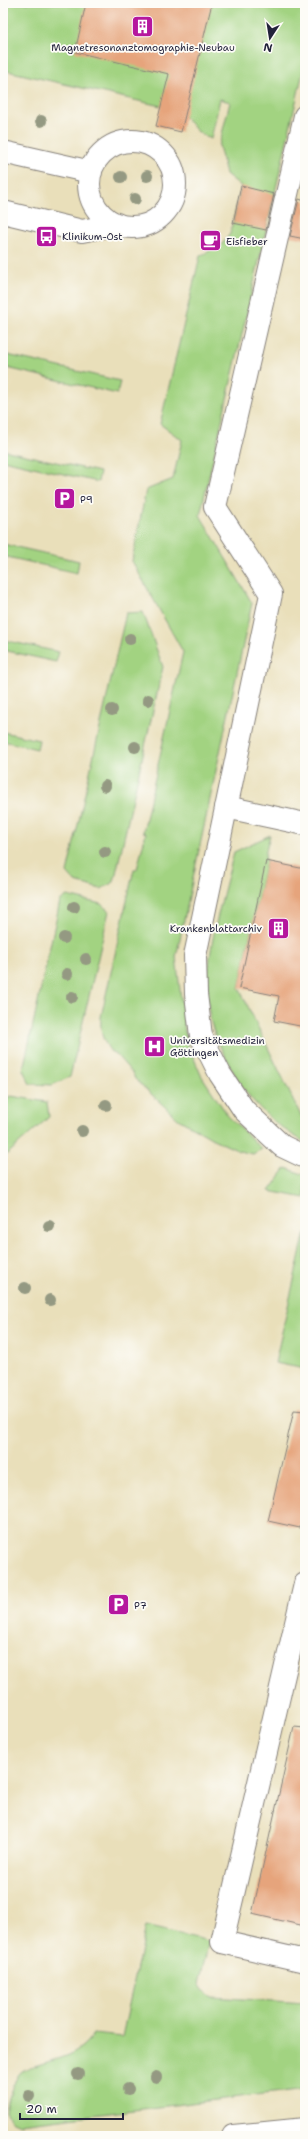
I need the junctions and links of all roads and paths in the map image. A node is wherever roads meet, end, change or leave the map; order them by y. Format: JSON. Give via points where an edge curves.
{"nodes":[{"id":1,"x":305,"y":116,"type":"edge"},
{"id":2,"x":3,"y":152,"type":"edge"},
{"id":3,"x":91,"y":172,"type":"junction"},
{"id":4,"x":3,"y":212,"type":"edge"},
{"id":5,"x":117,"y":224,"type":"junction"},
{"id":6,"x":226,"y":807,"type":"junction"},
{"id":7,"x":305,"y":824,"type":"edge"},
{"id":8,"x":305,"y":1157,"type":"edge"},
{"id":9,"x":305,"y":1584,"type":"edge"},
{"id":10,"x":305,"y":1961,"type":"edge"},
{"id":11,"x":305,"y":2128,"type":"edge"},
{"id":12,"x":233,"y":2136,"type":"edge"}],
"edges":[{"from":1,"to":6,"type":"street","via":[[215,507],[271,594]]},
{"from":2,"to":3,"type":"street"},
{"from":3,"to":5,"type":"street","via":[[89,181],[93,201],[100,212]]},
{"from":3,"to":5,"type":"street","via":[[95,162],[104,152],[115,144],[128,141],[154,146],[172,166],[175,190],[166,211],[156,220],[144,225],[130,227]]},
{"from":4,"to":5,"type":"street","via":[[82,231]]},
{"from":6,"to":7,"type":"street"},
{"from":6,"to":8,"type":"street","via":[[196,956],[196,994],[201,1036],[220,1074],[244,1110],[282,1146]]},
{"from":9,"to":10,"type":"street","via":[[222,1942]]},
{"from":11,"to":12,"type":"street"}]}
